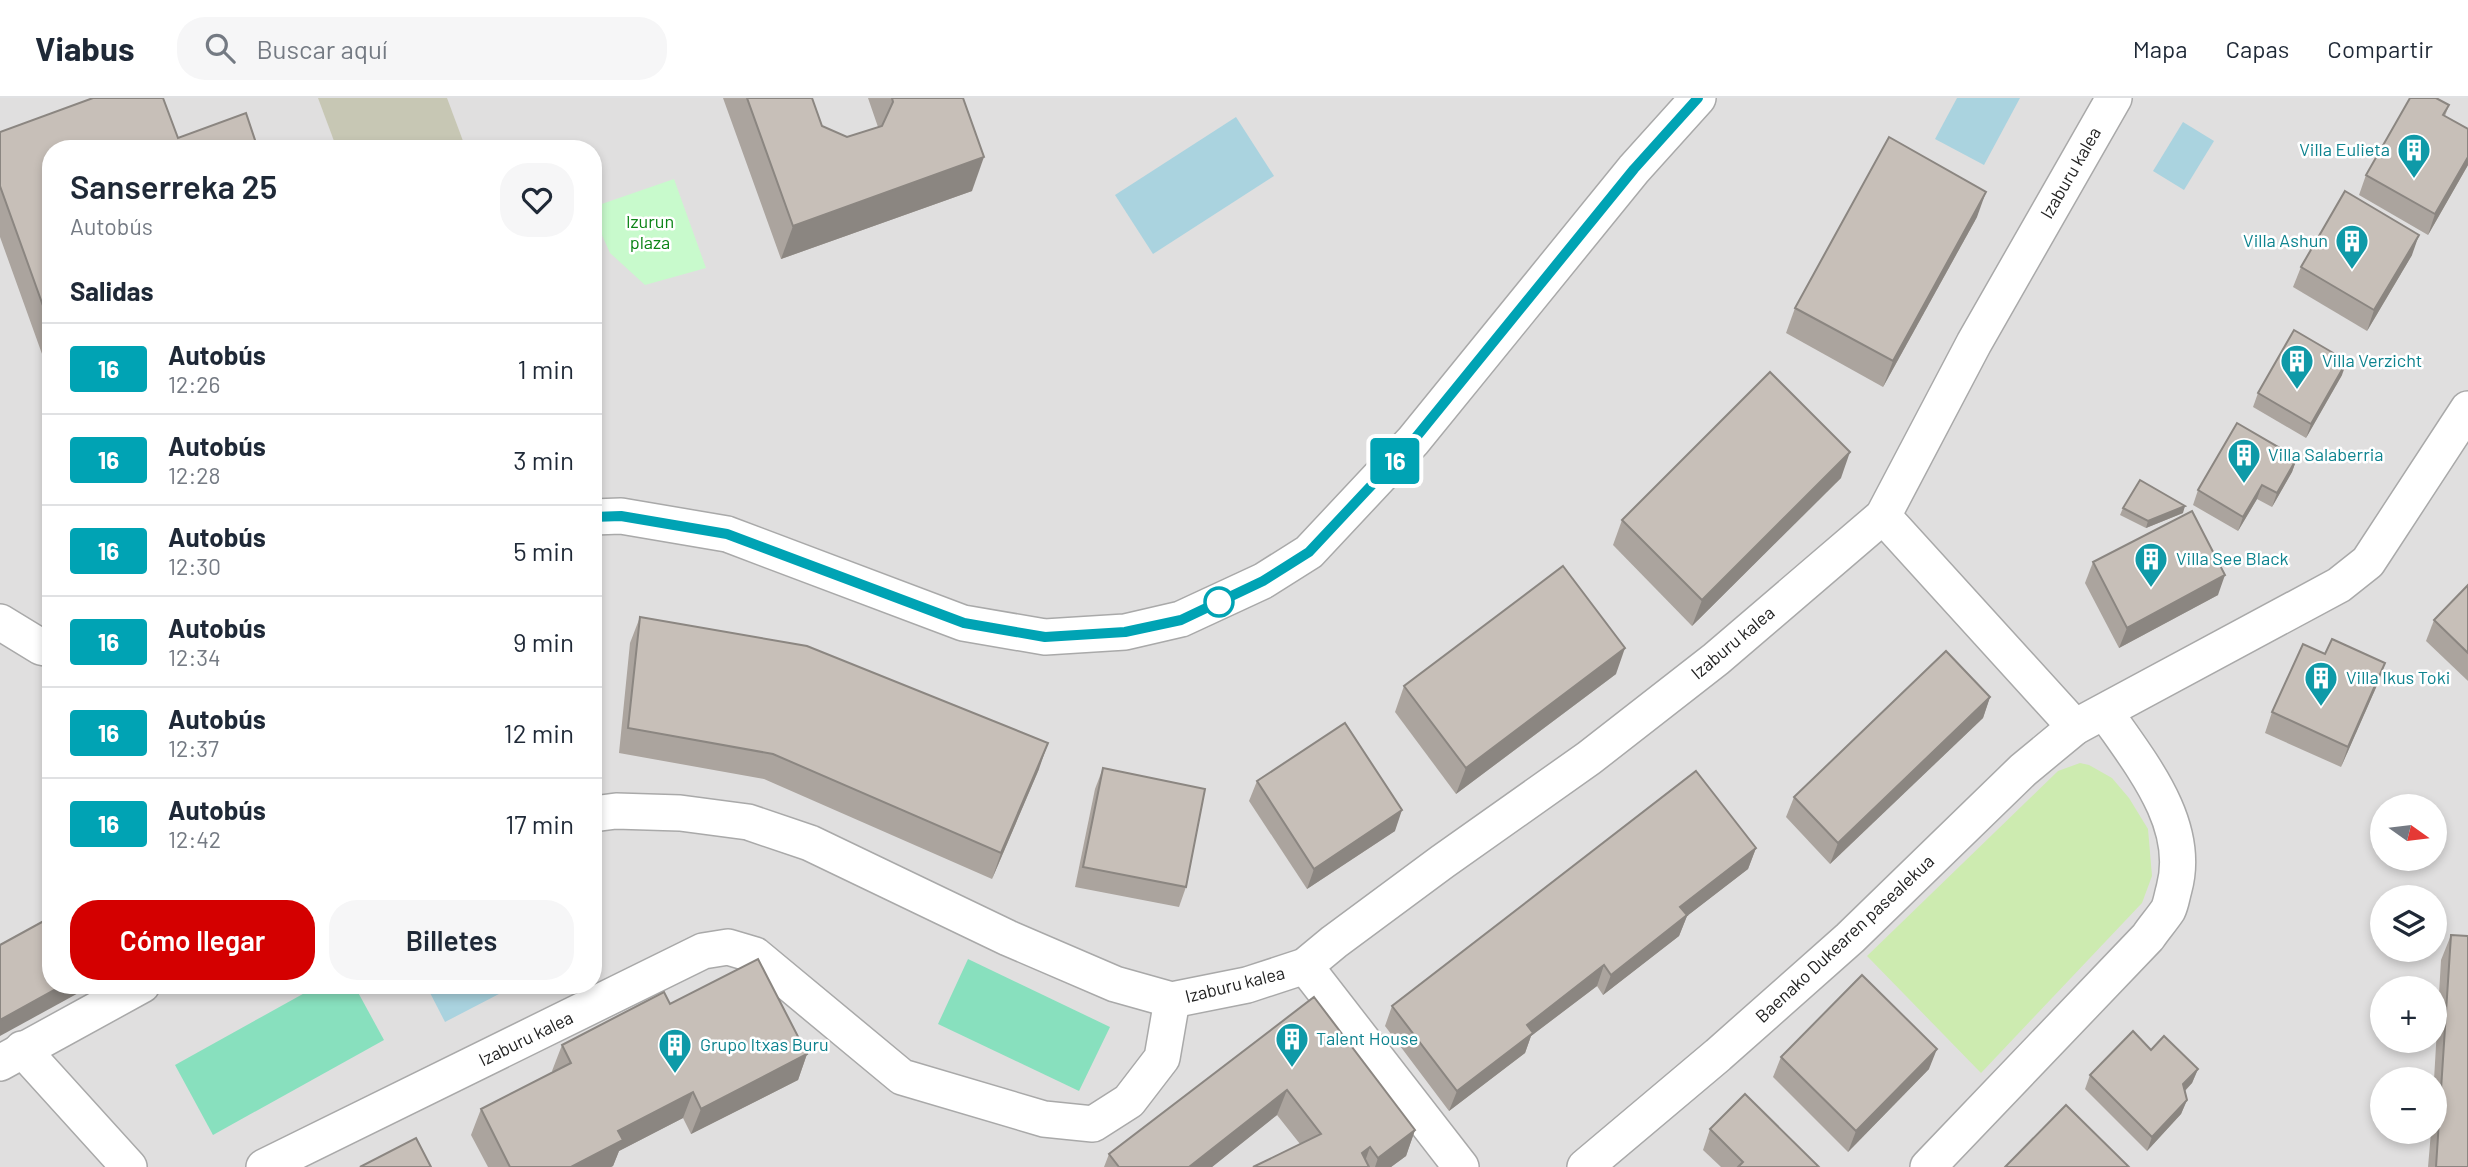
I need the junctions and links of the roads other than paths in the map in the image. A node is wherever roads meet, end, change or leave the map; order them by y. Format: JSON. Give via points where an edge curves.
{"nodes":[{"id":1,"x":1698,"y":98,"type":"edge"},
{"id":2,"x":2114,"y":98,"type":"edge"},
{"id":3,"x":2468,"y":409,"type":"edge"},
{"id":4,"x":1883,"y":516,"type":"junction"},
{"id":5,"x":602,"y":517,"type":"edge"},
{"id":6,"x":0,"y":622,"type":"edge"},
{"id":7,"x":42,"y":647,"type":"edge"},
{"id":8,"x":2090,"y":720,"type":"junction"},
{"id":9,"x":602,"y":813,"type":"edge"},
{"id":10,"x":1305,"y":966,"type":"junction"},
{"id":11,"x":125,"y":994,"type":"edge"},
{"id":12,"x":1172,"y":1000,"type":"junction"},
{"id":13,"x":11,"y":1056,"type":"edge"},
{"id":14,"x":129,"y":1167,"type":"edge"},
{"id":15,"x":264,"y":1167,"type":"edge"},
{"id":16,"x":1461,"y":1167,"type":"edge"},
{"id":17,"x":1585,"y":1167,"type":"edge"},
{"id":18,"x":1928,"y":1167,"type":"edge"}],
"edges":[{"from":1,"to":5,"type":"street","via":[[1634,169],[1413,441],[1309,552],[1263,581],[1181,620],[1125,632],[1045,637],[977,626],[727,534]]},
{"from":2,"to":4,"type":"street","name":"Izaburu kalea","via":[[1974,343]]},
{"from":3,"to":8,"type":"street","name":"Baenako Dukearen pasealekua","via":[[2368,562],[2339,585]]},
{"from":4,"to":8,"type":"street"},
{"from":4,"to":10,"type":"street","name":"Izaburu kalea","via":[[1716,659],[1600,750]]},
{"from":6,"to":7,"type":"street"},
{"from":8,"to":17,"type":"street","name":"Baenako Dukearen pasealekua","via":[[2023,770],[1850,937]]},
{"from":8,"to":18,"type":"street","via":[[2159,795],[2178,852],[2169,908],[2148,937]]},
{"from":9,"to":12,"type":"street","name":"Izaburu kalea","via":[[680,813],[748,821],[810,843],[1007,938],[1115,984]]},
{"from":10,"to":12,"type":"street","name":"Izaburu kalea","via":[[1247,985]]},
{"from":10,"to":16,"type":"street"},
{"from":11,"to":13,"type":"street"},
{"from":12,"to":15,"type":"street","name":"Izaburu kalea","via":[[1162,1058],[1129,1101],[1093,1124],[1081,1123],[1044,1119],[902,1077],[755,955],[728,947],[703,951]]},
{"from":13,"to":14,"type":"street"}]}
